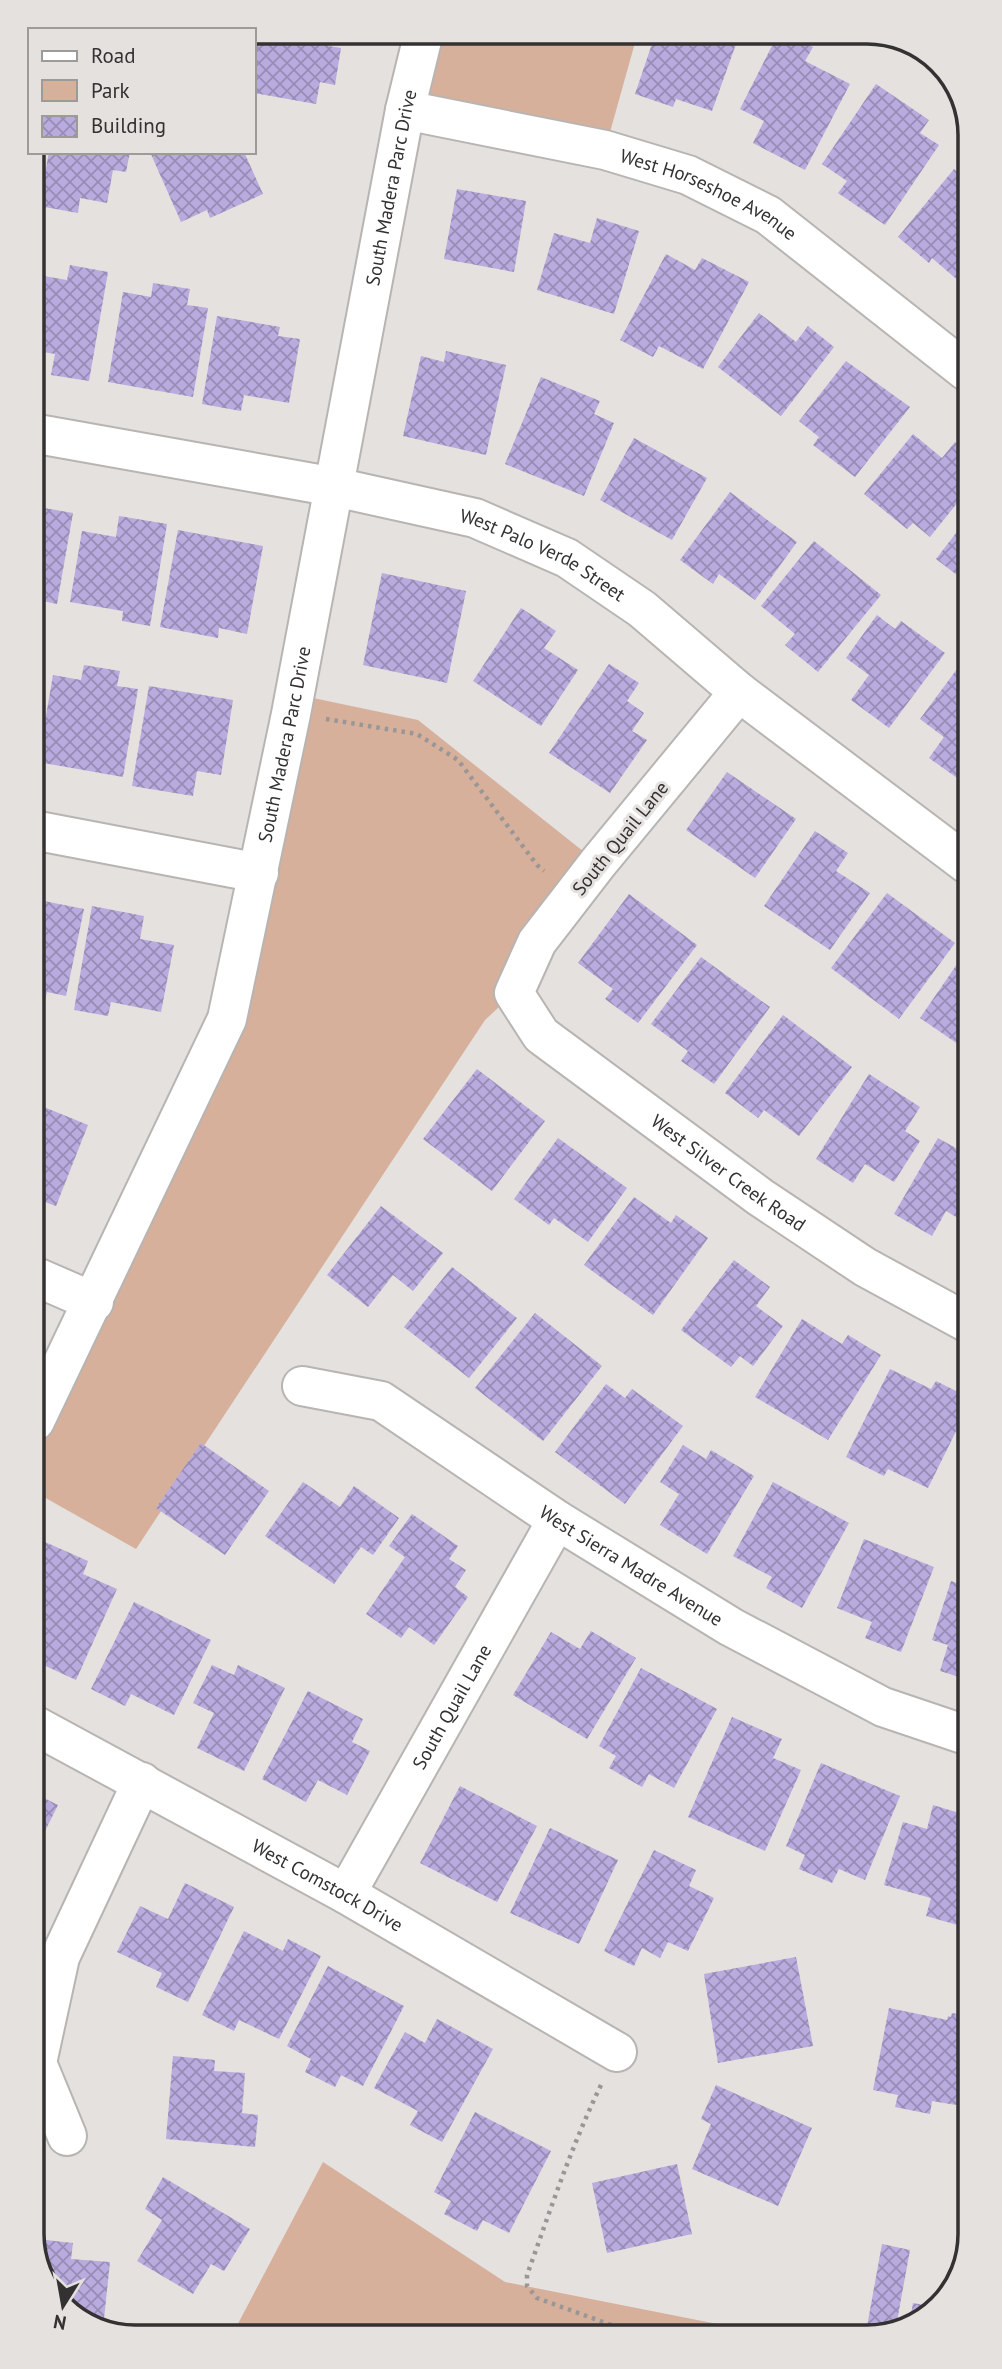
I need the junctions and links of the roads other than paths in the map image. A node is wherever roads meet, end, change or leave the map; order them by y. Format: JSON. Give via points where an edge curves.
{"nodes":[{"id":1,"x":421,"y":44,"type":"edge"},
{"id":2,"x":405,"y":110,"type":"junction"},
{"id":3,"x":958,"y":365,"type":"edge"},
{"id":4,"x":44,"y":435,"type":"edge"},
{"id":5,"x":335,"y":487,"type":"junction"},
{"id":6,"x":739,"y":692,"type":"junction"},
{"id":7,"x":44,"y":832,"type":"edge"},
{"id":8,"x":958,"y":856,"type":"edge"},
{"id":9,"x":259,"y":873,"type":"junction"},
{"id":10,"x":514,"y":993,"type":"joint"},
{"id":11,"x":44,"y":1280,"type":"edge"},
{"id":12,"x":94,"y":1302,"type":"junction"},
{"id":13,"x":958,"y":1318,"type":"edge"},
{"id":14,"x":302,"y":1386,"type":"dead end"},
{"id":15,"x":44,"y":1403,"type":"edge"},
{"id":16,"x":557,"y":1520,"type":"junction"},
{"id":17,"x":44,"y":1730,"type":"edge"},
{"id":18,"x":958,"y":1732,"type":"edge"},
{"id":19,"x":142,"y":1782,"type":"junction"},
{"id":20,"x":346,"y":1894,"type":"junction"},
{"id":21,"x":44,"y":2028,"type":"edge"},
{"id":22,"x":617,"y":2052,"type":"road end"},
{"id":23,"x":44,"y":2080,"type":"edge"},
{"id":24,"x":67,"y":2136,"type":"dead end"}],
"edges":[{"from":1,"to":2,"type":"street","name":"South Madera Parc Drive"},
{"from":2,"to":3,"type":"street","name":"West Horseshoe Avenue","via":[[605,150],[688,175],[768,215]]},
{"from":2,"to":5,"type":"street","name":"South Madera Parc Drive"},
{"from":4,"to":5,"type":"street","name":"West Palo Verde Street"},
{"from":5,"to":6,"type":"street","name":"West Palo Verde Street","via":[[475,518],[568,558],[642,609]]},
{"from":5,"to":9,"type":"street","name":"South Madera Parc Drive"},
{"from":6,"to":8,"type":"street","name":"West Palo Verde Street"},
{"from":6,"to":10,"type":"street","name":"South Quail Lane","via":[[537,942]]},
{"from":7,"to":9,"type":"street"},
{"from":9,"to":12,"type":"street","name":"South Madera Parc Drive","via":[[227,1019]]},
{"from":10,"to":13,"type":"street","name":"West Silver Creek Road","via":[[541,1035],[728,1174],[865,1267]]},
{"from":11,"to":12,"type":"street"},
{"from":12,"to":15,"type":"street","name":"South Madera Parc Drive"},
{"from":14,"to":16,"type":"street","name":"West Sierra Madre Avenue","via":[[381,1401]]},
{"from":16,"to":18,"type":"street","name":"West Sierra Madre Avenue","via":[[731,1626],[883,1707]]},
{"from":16,"to":20,"type":"street","name":"South Quail Lane"},
{"from":17,"to":19,"type":"street","name":"West Comstock Drive"},
{"from":19,"to":20,"type":"street","name":"West Comstock Drive"},
{"from":19,"to":21,"type":"street","via":[[60,1957]]},
{"from":20,"to":22,"type":"street","name":"West Comstock Drive"},
{"from":23,"to":24,"type":"street"}]}
